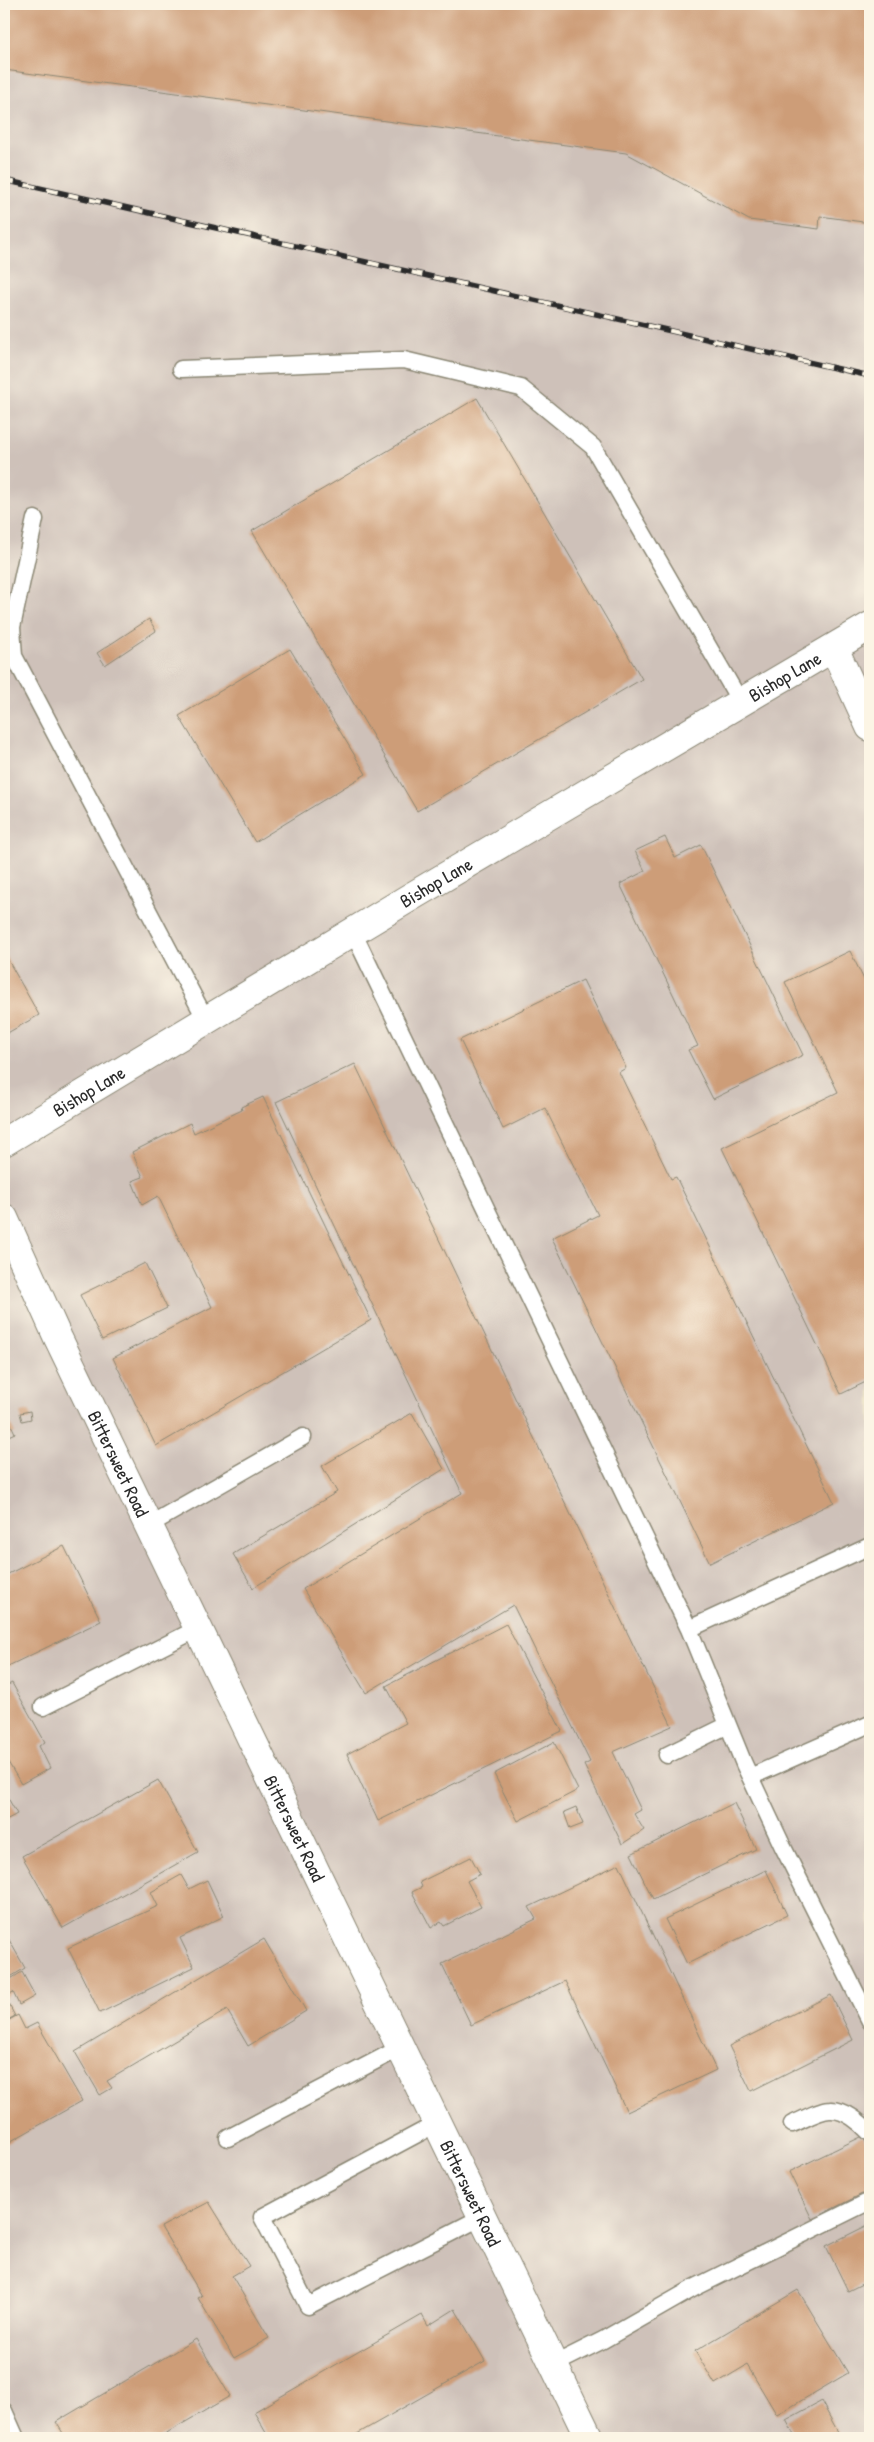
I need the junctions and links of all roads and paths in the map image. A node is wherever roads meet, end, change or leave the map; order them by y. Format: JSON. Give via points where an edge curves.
{"nodes":[{"id":1,"x":180,"y":369,"type":"dead end"},
{"id":2,"x":35,"y":519,"type":"dead end"},
{"id":3,"x":870,"y":626,"type":"edge"},
{"id":4,"x":834,"y":648,"type":"junction"},
{"id":5,"x":741,"y":703,"type":"junction"},
{"id":6,"x":870,"y":727,"type":"edge"},
{"id":7,"x":353,"y":932,"type":"junction"},
{"id":8,"x":206,"y":1020,"type":"junction"},
{"id":9,"x":4,"y":1142,"type":"edge"},
{"id":10,"x":4,"y":1218,"type":"edge"},
{"id":11,"x":303,"y":1437,"type":"dead end"},
{"id":12,"x":149,"y":1525,"type":"junction"},
{"id":13,"x":870,"y":1546,"type":"edge"},
{"id":14,"x":199,"y":1628,"type":"junction"},
{"id":15,"x":689,"y":1629,"type":"junction"},
{"id":16,"x":43,"y":1706,"type":"dead end"},
{"id":17,"x":728,"y":1724,"type":"junction"},
{"id":18,"x":870,"y":1724,"type":"edge"},
{"id":19,"x":667,"y":1755,"type":"dead end"},
{"id":20,"x":750,"y":1777,"type":"junction"},
{"id":21,"x":870,"y":2021,"type":"edge"},
{"id":22,"x":400,"y":2048,"type":"junction"},
{"id":23,"x":436,"y":2124,"type":"junction"},
{"id":24,"x":792,"y":2124,"type":"dead end"},
{"id":25,"x":870,"y":2133,"type":"edge"},
{"id":26,"x":228,"y":2138,"type":"dead end"},
{"id":27,"x":870,"y":2201,"type":"edge"},
{"id":28,"x":482,"y":2217,"type":"junction"},
{"id":29,"x":553,"y":2365,"type":"junction"},
{"id":30,"x":4,"y":2411,"type":"edge"},
{"id":31,"x":16,"y":2438,"type":"edge"},
{"id":32,"x":588,"y":2438,"type":"edge"}],
"edges":[{"from":1,"to":5,"type":"lane","via":[[404,360],[521,388],[593,447]]},
{"from":2,"to":8,"type":"lane","via":[[12,627],[14,656]]},
{"from":3,"to":4,"type":"street","name":"Bishop Lane"},
{"from":4,"to":5,"type":"street","name":"Bishop Lane"},
{"from":4,"to":6,"type":"street"},
{"from":5,"to":7,"type":"street","name":"Bishop Lane"},
{"from":7,"to":8,"type":"street","name":"Bishop Lane"},
{"from":7,"to":15,"type":"lane"},
{"from":8,"to":9,"type":"street","name":"Bishop Lane"},
{"from":10,"to":12,"type":"street","name":"Bittersweet Road"},
{"from":11,"to":12,"type":"lane"},
{"from":12,"to":14,"type":"street","name":"Bittersweet Road"},
{"from":13,"to":15,"type":"lane"},
{"from":14,"to":16,"type":"lane"},
{"from":14,"to":22,"type":"street","name":"Bittersweet Road"},
{"from":15,"to":17,"type":"lane"},
{"from":17,"to":19,"type":"lane"},
{"from":17,"to":20,"type":"lane"},
{"from":18,"to":20,"type":"lane"},
{"from":20,"to":21,"type":"lane"},
{"from":22,"to":23,"type":"street","name":"Bittersweet Road"},
{"from":22,"to":26,"type":"lane"},
{"from":23,"to":28,"type":"street","name":"Bittersweet Road"},
{"from":23,"to":28,"type":"lane","via":[[262,2217],[308,2306]]},
{"from":24,"to":25,"type":"lane","via":[[829,2110],[847,2114]]},
{"from":27,"to":29,"type":"lane","via":[[694,2288]]},
{"from":28,"to":29,"type":"street","name":"Bittersweet Road"},
{"from":29,"to":32,"type":"street","name":"Bittersweet Road"},
{"from":30,"to":31,"type":"lane"}]}
